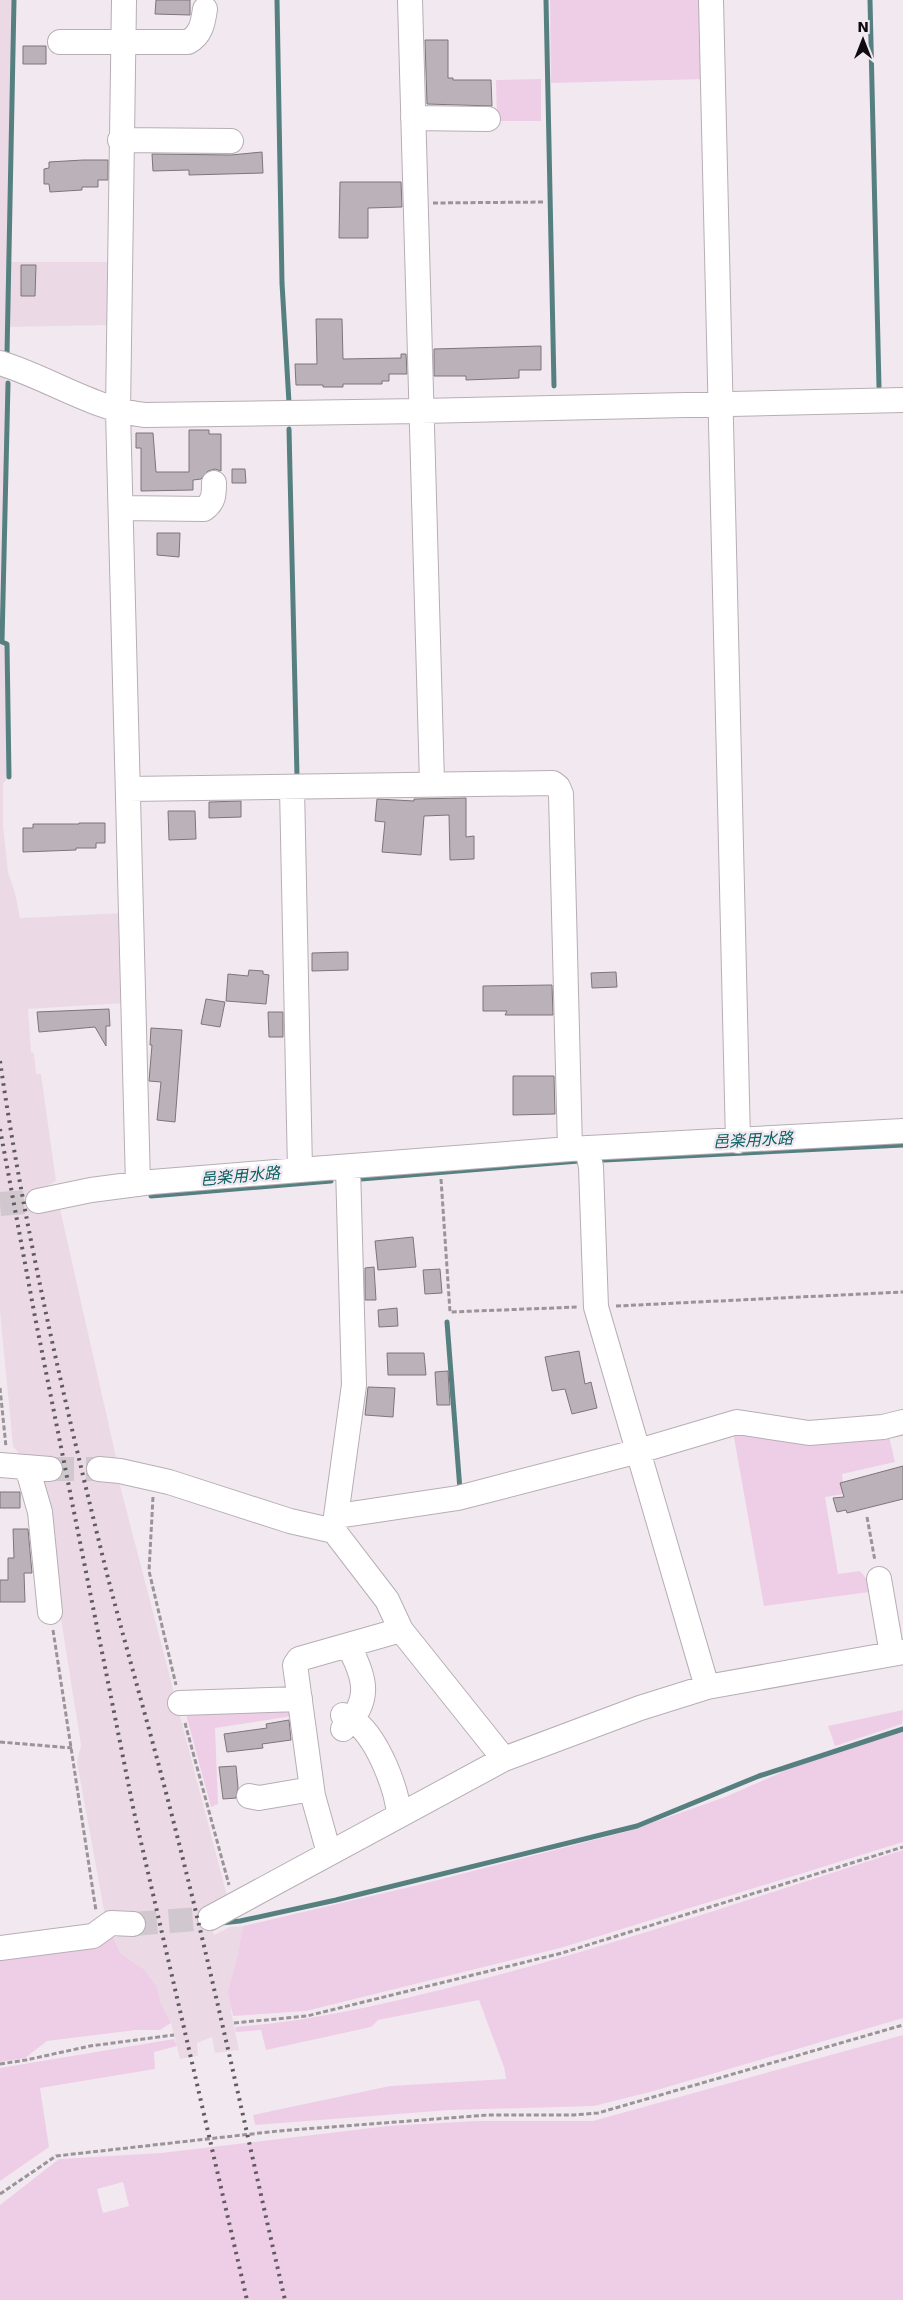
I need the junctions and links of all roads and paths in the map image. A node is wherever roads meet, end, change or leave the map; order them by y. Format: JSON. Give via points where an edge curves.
{"nodes":[{"id":1,"x":124,"y":0,"type":"edge"},
{"id":2,"x":410,"y":0,"type":"edge"},
{"id":3,"x":711,"y":0,"type":"edge"},
{"id":4,"x":205,"y":9,"type":"dead end"},
{"id":5,"x":60,"y":42,"type":"dead end"},
{"id":6,"x":123,"y":42,"type":"junction"},
{"id":7,"x":413,"y":118,"type":"junction"},
{"id":8,"x":488,"y":119,"type":"dead end"},
{"id":9,"x":120,"y":140,"type":"junction"},
{"id":10,"x":231,"y":141,"type":"dead end"},
{"id":11,"x":545,"y":202,"type":"dead end"},
{"id":12,"x":415,"y":203,"type":"junction"},
{"id":13,"x":0,"y":363,"type":"edge"},
{"id":14,"x":903,"y":400,"type":"edge"},
{"id":15,"x":720,"y":403,"type":"junction"},
{"id":16,"x":118,"y":411,"type":"junction"},
{"id":17,"x":421,"y":412,"type":"junction"},
{"id":18,"x":214,"y":483,"type":"dead end"},
{"id":19,"x":121,"y":508,"type":"junction"},
{"id":20,"x":432,"y":783,"type":"junction"},
{"id":21,"x":292,"y":788,"type":"junction"},
{"id":22,"x":128,"y":789,"type":"junction"},
{"id":23,"x":903,"y":1131,"type":"edge"},
{"id":24,"x":738,"y":1141,"type":"junction"},
{"id":25,"x":578,"y":1149,"type":"junction"},
{"id":26,"x":348,"y":1167,"type":"junction"},
{"id":27,"x":300,"y":1170,"type":"junction"},
{"id":28,"x":441,"y":1179,"type":"dead end"},
{"id":29,"x":138,"y":1184,"type":"junction"},
{"id":30,"x":38,"y":1201,"type":"tunnel mouth"},
{"id":31,"x":903,"y":1292,"type":"edge"},
{"id":32,"x":596,"y":1307,"type":"junction"},
{"id":33,"x":0,"y":1388,"type":"edge"},
{"id":34,"x":903,"y":1422,"type":"edge"},
{"id":35,"x":639,"y":1451,"type":"junction"},
{"id":36,"x":12,"y":1466,"type":"edge"},
{"id":37,"x":50,"y":1469,"type":"tunnel mouth"},
{"id":38,"x":99,"y":1469,"type":"tunnel mouth"},
{"id":39,"x":867,"y":1516,"type":"dead end"},
{"id":40,"x":336,"y":1523,"type":"junction"},
{"id":41,"x":879,"y":1579,"type":"joint"},
{"id":42,"x":50,"y":1612,"type":"joint"},
{"id":43,"x":401,"y":1630,"type":"junction"},
{"id":44,"x":348,"y":1645,"type":"junction"},
{"id":45,"x":897,"y":1653,"type":"edge"},
{"id":46,"x":707,"y":1687,"type":"junction"},
{"id":47,"x":300,"y":1699,"type":"junction"},
{"id":48,"x":180,"y":1703,"type":"dead end"},
{"id":49,"x":0,"y":1742,"type":"edge"},
{"id":50,"x":72,"y":1748,"type":"junction"},
{"id":51,"x":504,"y":1759,"type":"junction"},
{"id":52,"x":312,"y":1789,"type":"junction"},
{"id":53,"x":249,"y":1796,"type":"dead end"},
{"id":54,"x":399,"y":1815,"type":"junction"},
{"id":55,"x":903,"y":1847,"type":"edge"},
{"id":56,"x":329,"y":1852,"type":"junction"},
{"id":57,"x":210,"y":1918,"type":"tunnel mouth"},
{"id":58,"x":133,"y":1924,"type":"tunnel mouth"},
{"id":59,"x":104,"y":1926,"type":"junction"},
{"id":60,"x":0,"y":1948,"type":"edge"},
{"id":61,"x":234,"y":2022,"type":"dead end"},
{"id":62,"x":903,"y":2025,"type":"edge"},
{"id":63,"x":174,"y":2035,"type":"dead end"},
{"id":64,"x":0,"y":2064,"type":"edge"},
{"id":65,"x":0,"y":2194,"type":"edge"}],
"edges":[{"from":1,"to":6,"type":"street"},
{"from":2,"to":7,"type":"street"},
{"from":3,"to":15,"type":"street"},
{"from":4,"to":6,"type":"street","via":[[196,38],[188,42]]},
{"from":5,"to":6,"type":"street"},
{"from":6,"to":9,"type":"street"},
{"from":7,"to":8,"type":"street"},
{"from":7,"to":12,"type":"street"},
{"from":9,"to":10,"type":"street"},
{"from":9,"to":16,"type":"street"},
{"from":11,"to":12,"type":"path"},
{"from":12,"to":17,"type":"street"},
{"from":13,"to":16,"type":"street"},
{"from":14,"to":15,"type":"street"},
{"from":15,"to":17,"type":"street"},
{"from":15,"to":24,"type":"street"},
{"from":16,"to":17,"type":"street","via":[[161,416]]},
{"from":16,"to":19,"type":"street"},
{"from":17,"to":20,"type":"street"},
{"from":18,"to":19,"type":"street","via":[[214,495],[204,509]]},
{"from":19,"to":22,"type":"street"},
{"from":20,"to":21,"type":"street"},
{"from":20,"to":25,"type":"street","via":[[547,782],[558,787],[561,794]]},
{"from":21,"to":22,"type":"street"},
{"from":21,"to":27,"type":"street"},
{"from":22,"to":29,"type":"street"},
{"from":23,"to":24,"type":"street"},
{"from":24,"to":25,"type":"street"},
{"from":25,"to":26,"type":"street"},
{"from":25,"to":32,"type":"street","via":[[591,1167]]},
{"from":26,"to":27,"type":"street"},
{"from":26,"to":40,"type":"street","via":[[354,1385]]},
{"from":27,"to":29,"type":"street"},
{"from":28,"to":32,"type":"path","via":[[450,1312]]},
{"from":29,"to":30,"type":"street"},
{"from":31,"to":32,"type":"path"},
{"from":32,"to":35,"type":"street"},
{"from":33,"to":36,"type":"path"},
{"from":34,"to":35,"type":"street","via":[[883,1427],[809,1433],[737,1422]]},
{"from":35,"to":40,"type":"street","via":[[458,1498]]},
{"from":35,"to":46,"type":"street"},
{"from":36,"to":37,"type":"street"},
{"from":36,"to":42,"type":"street","via":[[40,1512]]},
{"from":38,"to":40,"type":"street","via":[[169,1482],[290,1521]]},
{"from":39,"to":41,"type":"path"},
{"from":40,"to":43,"type":"street","via":[[387,1600]]},
{"from":41,"to":45,"type":"street"},
{"from":42,"to":50,"type":"path"},
{"from":43,"to":44,"type":"street"},
{"from":43,"to":51,"type":"street"},
{"from":44,"to":47,"type":"street","via":[[299,1659],[296,1665]]},
{"from":44,"to":54,"type":"street","via":[[360,1670],[364,1690],[361,1706],[346,1722],[357,1722],[373,1744],[398,1799]]},
{"from":45,"to":46,"type":"street"},
{"from":46,"to":51,"type":"street","via":[[640,1708]]},
{"from":47,"to":48,"type":"street"},
{"from":47,"to":52,"type":"street"},
{"from":49,"to":50,"type":"path"},
{"from":50,"to":59,"type":"path","via":[[97,1917]]},
{"from":51,"to":54,"type":"street"},
{"from":52,"to":53,"type":"street","via":[[259,1798]]},
{"from":52,"to":56,"type":"street"},
{"from":54,"to":56,"type":"street"},
{"from":55,"to":61,"type":"path","via":[[562,1953],[307,2016]]},
{"from":56,"to":57,"type":"street"},
{"from":58,"to":59,"type":"street","via":[[111,1923]]},
{"from":59,"to":60,"type":"street","via":[[93,1936]]},
{"from":62,"to":65,"type":"path","via":[[598,2113],[488,2114],[278,2131],[56,2156]]},
{"from":63,"to":64,"type":"path","via":[[90,2046]]}]}
